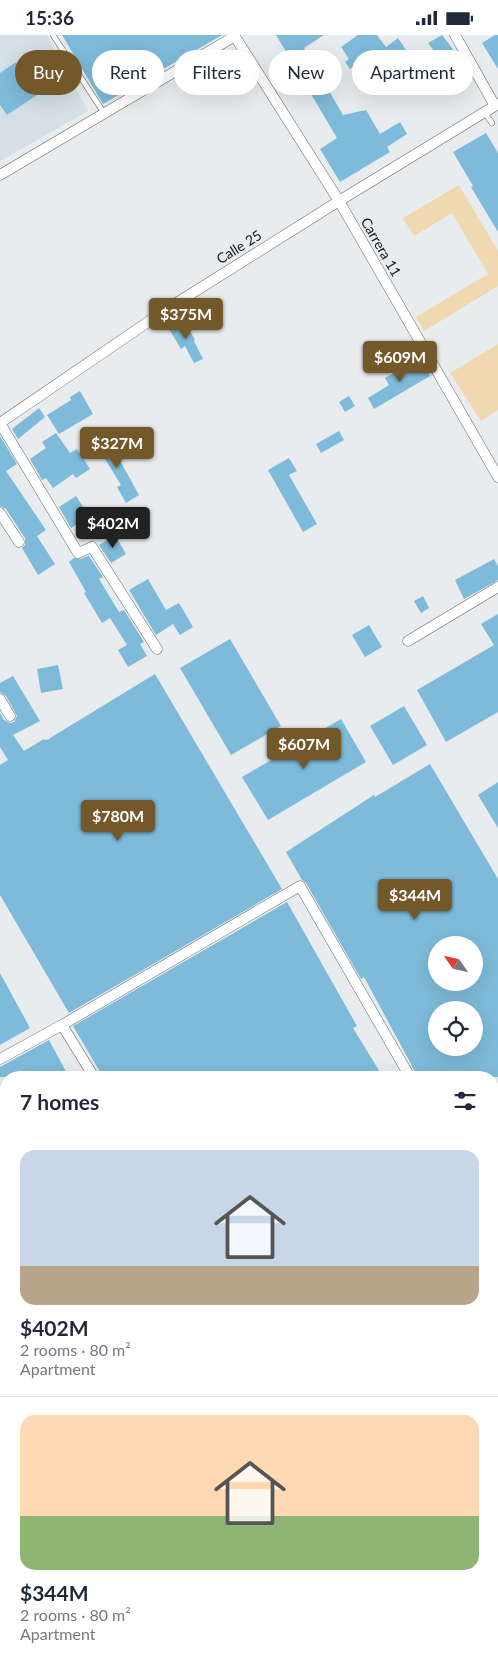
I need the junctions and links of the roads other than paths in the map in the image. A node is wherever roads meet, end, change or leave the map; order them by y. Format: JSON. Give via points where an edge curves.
{"nodes":[{"id":1,"x":53,"y":35,"type":"edge"},
{"id":2,"x":235,"y":35,"type":"edge"},
{"id":3,"x":455,"y":35,"type":"edge"},
{"id":4,"x":497,"y":107,"type":"edge"},
{"id":5,"x":484,"y":112,"type":"junction"},
{"id":6,"x":104,"y":113,"type":"junction"},
{"id":7,"x":492,"y":123,"type":"dead end"},
{"id":8,"x":0,"y":175,"type":"edge"},
{"id":9,"x":339,"y":201,"type":"junction"},
{"id":10,"x":0,"y":423,"type":"edge"},
{"id":11,"x":498,"y":477,"type":"edge"},
{"id":12,"x":0,"y":513,"type":"edge"},
{"id":13,"x":19,"y":543,"type":"dead end"},
{"id":14,"x":498,"y":587,"type":"edge"},
{"id":15,"x":408,"y":641,"type":"dead end"},
{"id":16,"x":157,"y":649,"type":"dead end"},
{"id":17,"x":0,"y":699,"type":"edge"},
{"id":18,"x":10,"y":716,"type":"dead end"},
{"id":19,"x":62,"y":1025,"type":"junction"},
{"id":20,"x":0,"y":1059,"type":"edge"},
{"id":21,"x":90,"y":1071,"type":"edge"},
{"id":22,"x":407,"y":1071,"type":"edge"}],
"edges":[{"from":1,"to":6,"type":"lane"},
{"from":2,"to":6,"type":"street"},
{"from":2,"to":9,"type":"street","name":"Carrera 11"},
{"from":3,"to":4,"type":"street"},
{"from":4,"to":5,"type":"street","name":"Calle 25"},
{"from":5,"to":7,"type":"lane"},
{"from":5,"to":9,"type":"street","name":"Calle 25"},
{"from":6,"to":8,"type":"street"},
{"from":9,"to":10,"type":"street","name":"Calle 25","via":[[167,309]]},
{"from":9,"to":11,"type":"street","name":"Carrera 11"},
{"from":10,"to":16,"type":"street","via":[[78,553],[92,547]]},
{"from":12,"to":13,"type":"street"},
{"from":14,"to":15,"type":"street"},
{"from":17,"to":18,"type":"street"},
{"from":19,"to":20,"type":"street"},
{"from":19,"to":21,"type":"street"},
{"from":19,"to":22,"type":"street","via":[[300,886]]}]}
